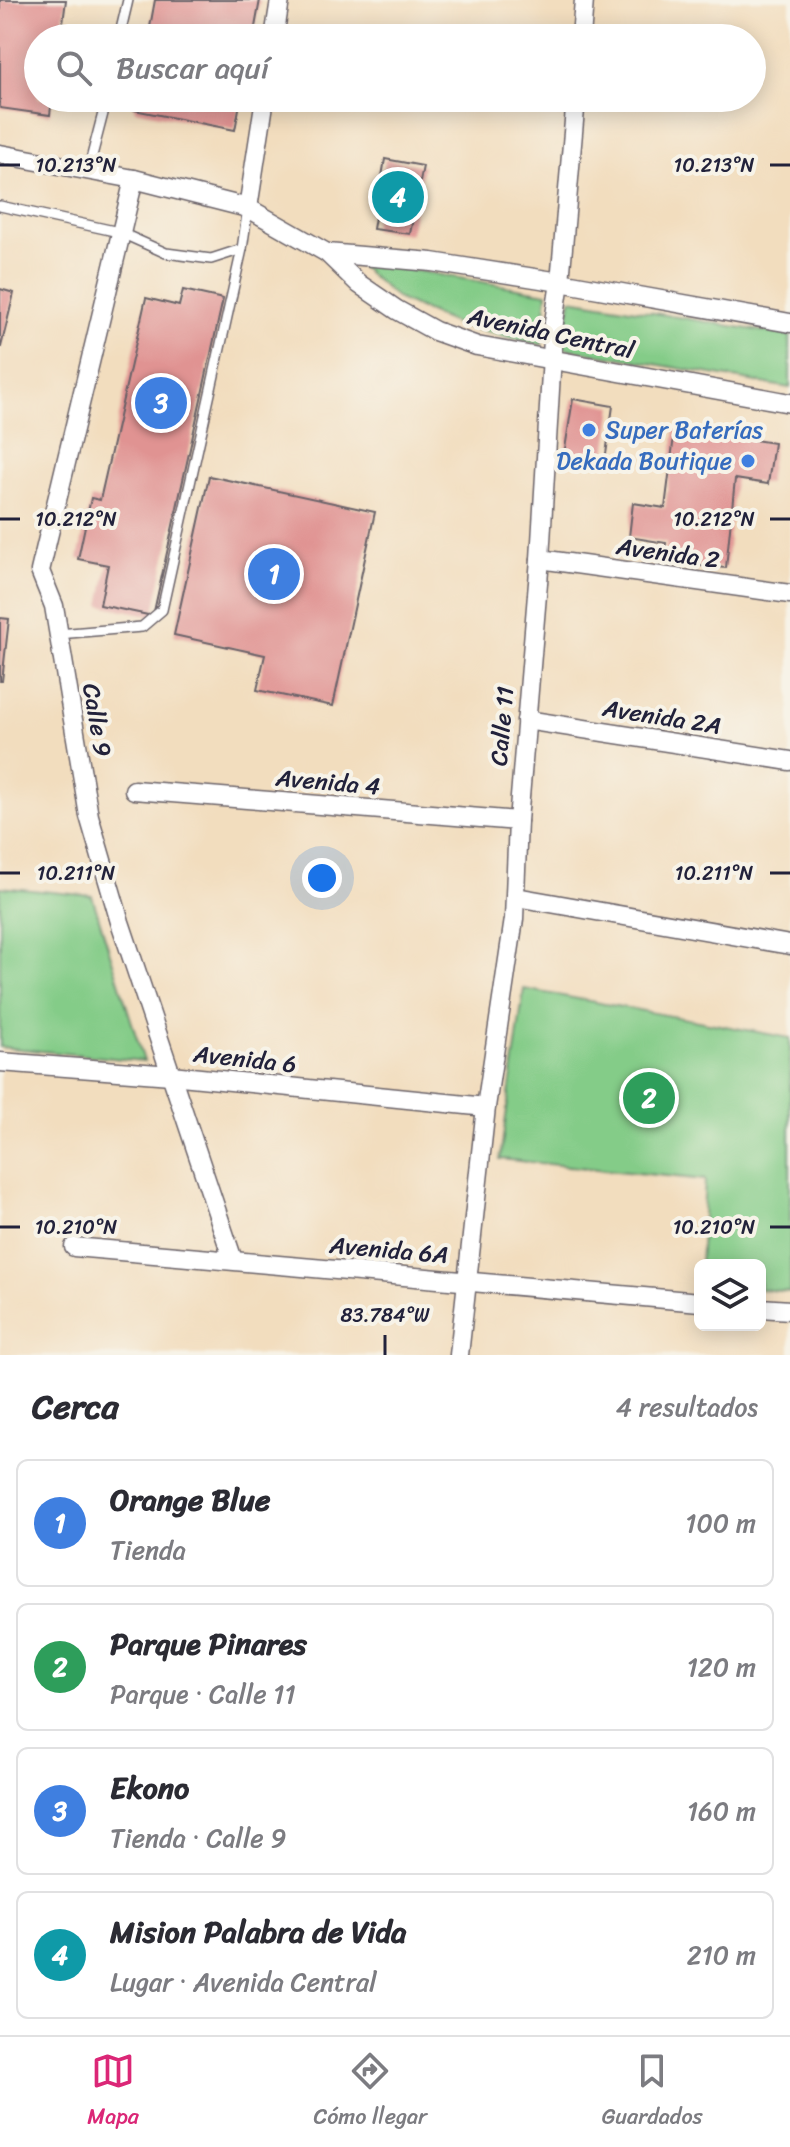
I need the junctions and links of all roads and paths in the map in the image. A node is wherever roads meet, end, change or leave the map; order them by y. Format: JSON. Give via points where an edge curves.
{"nodes":[{"id":1,"x":128,"y":0,"type":"edge"},
{"id":2,"x":280,"y":0,"type":"edge"},
{"id":3,"x":584,"y":0,"type":"edge"},
{"id":4,"x":122,"y":24,"type":"edge"},
{"id":5,"x":276,"y":24,"type":"edge"},
{"id":6,"x":582,"y":24,"type":"edge"},
{"id":7,"x":103,"y":112,"type":"edge"},
{"id":8,"x":263,"y":112,"type":"edge"},
{"id":9,"x":575,"y":112,"type":"edge"},
{"id":10,"x":0,"y":154,"type":"edge"},
{"id":11,"x":88,"y":171,"type":"junction"},
{"id":12,"x":134,"y":179,"type":"junction"},
{"id":13,"x":0,"y":206,"type":"edge"},
{"id":14,"x":248,"y":208,"type":"junction"},
{"id":15,"x":119,"y":232,"type":"junction"},
{"id":16,"x":242,"y":249,"type":"junction"},
{"id":17,"x":327,"y":253,"type":"junction"},
{"id":18,"x":560,"y":282,"type":"junction"},
{"id":19,"x":790,"y":323,"type":"edge"},
{"id":20,"x":552,"y":361,"type":"junction"},
{"id":21,"x":790,"y":403,"type":"edge"},
{"id":22,"x":540,"y":559,"type":"junction"},
{"id":23,"x":790,"y":594,"type":"edge"},
{"id":24,"x":58,"y":634,"type":"junction"},
{"id":25,"x":526,"y":720,"type":"junction"},
{"id":26,"x":790,"y":761,"type":"edge"},
{"id":27,"x":134,"y":790,"type":"dead end"},
{"id":28,"x":518,"y":821,"type":"junction"},
{"id":29,"x":516,"y":897,"type":"junction"},
{"id":30,"x":790,"y":945,"type":"edge"},
{"id":31,"x":0,"y":1062,"type":"edge"},
{"id":32,"x":171,"y":1075,"type":"junction"},
{"id":33,"x":486,"y":1107,"type":"junction"},
{"id":34,"x":74,"y":1247,"type":"dead end"},
{"id":35,"x":233,"y":1260,"type":"junction"},
{"id":36,"x":468,"y":1281,"type":"junction"},
{"id":37,"x":694,"y":1301,"type":"edge"},
{"id":38,"x":766,"y":1308,"type":"edge"},
{"id":39,"x":790,"y":1310,"type":"edge"},
{"id":40,"x":459,"y":1355,"type":"edge"}],
"edges":[{"from":1,"to":4,"type":"lane"},
{"from":2,"to":5,"type":"street"},
{"from":3,"to":6,"type":"street"},
{"from":7,"to":11,"type":"lane"},
{"from":8,"to":14,"type":"street"},
{"from":9,"to":18,"type":"street","name":"Calle 11"},
{"from":10,"to":11,"type":"street","name":"Avenida Central"},
{"from":11,"to":12,"type":"street","name":"Avenida Central"},
{"from":12,"to":14,"type":"street","name":"Avenida Central"},
{"from":12,"to":15,"type":"street","name":"Calle 9"},
{"from":13,"to":15,"type":"lane"},
{"from":14,"to":16,"type":"lane"},
{"from":14,"to":17,"type":"street","name":"Avenida Central"},
{"from":15,"to":16,"type":"lane","via":[[166,253],[211,259]]},
{"from":15,"to":24,"type":"street","name":"Calle 9","via":[[40,571]]},
{"from":16,"to":24,"type":"lane","via":[[162,610],[142,627]]},
{"from":17,"to":18,"type":"street","name":"Avenida Central","via":[[432,262]]},
{"from":17,"to":20,"type":"street","name":"Avenida Central","via":[[359,284],[435,331],[477,346]]},
{"from":18,"to":19,"type":"street","name":"Avenida Central"},
{"from":18,"to":20,"type":"street","name":"Calle 11"},
{"from":20,"to":21,"type":"street","name":"Avenida Central"},
{"from":20,"to":22,"type":"street","name":"Calle 11"},
{"from":22,"to":23,"type":"street","name":"Avenida 2"},
{"from":22,"to":25,"type":"street","name":"Calle 11"},
{"from":24,"to":32,"type":"street","name":"Calle 9","via":[[89,816]]},
{"from":25,"to":26,"type":"street","name":"Avenida 2A"},
{"from":25,"to":28,"type":"street","name":"Calle 11"},
{"from":27,"to":28,"type":"street","name":"Avenida 4"},
{"from":28,"to":29,"type":"street","name":"Calle 11"},
{"from":29,"to":30,"type":"street"},
{"from":29,"to":33,"type":"street","name":"Calle 11"},
{"from":31,"to":32,"type":"street","name":"Avenida 6"},
{"from":32,"to":33,"type":"street","name":"Avenida 6"},
{"from":32,"to":35,"type":"street","name":"Calle 9"},
{"from":33,"to":36,"type":"street","name":"Calle 11"},
{"from":34,"to":35,"type":"street","name":"Avenida 6A"},
{"from":35,"to":36,"type":"street","name":"Avenida 6A"},
{"from":36,"to":37,"type":"street","name":"Avenida 6A"},
{"from":36,"to":40,"type":"street","name":"Calle 11"},
{"from":38,"to":39,"type":"street"}]}
